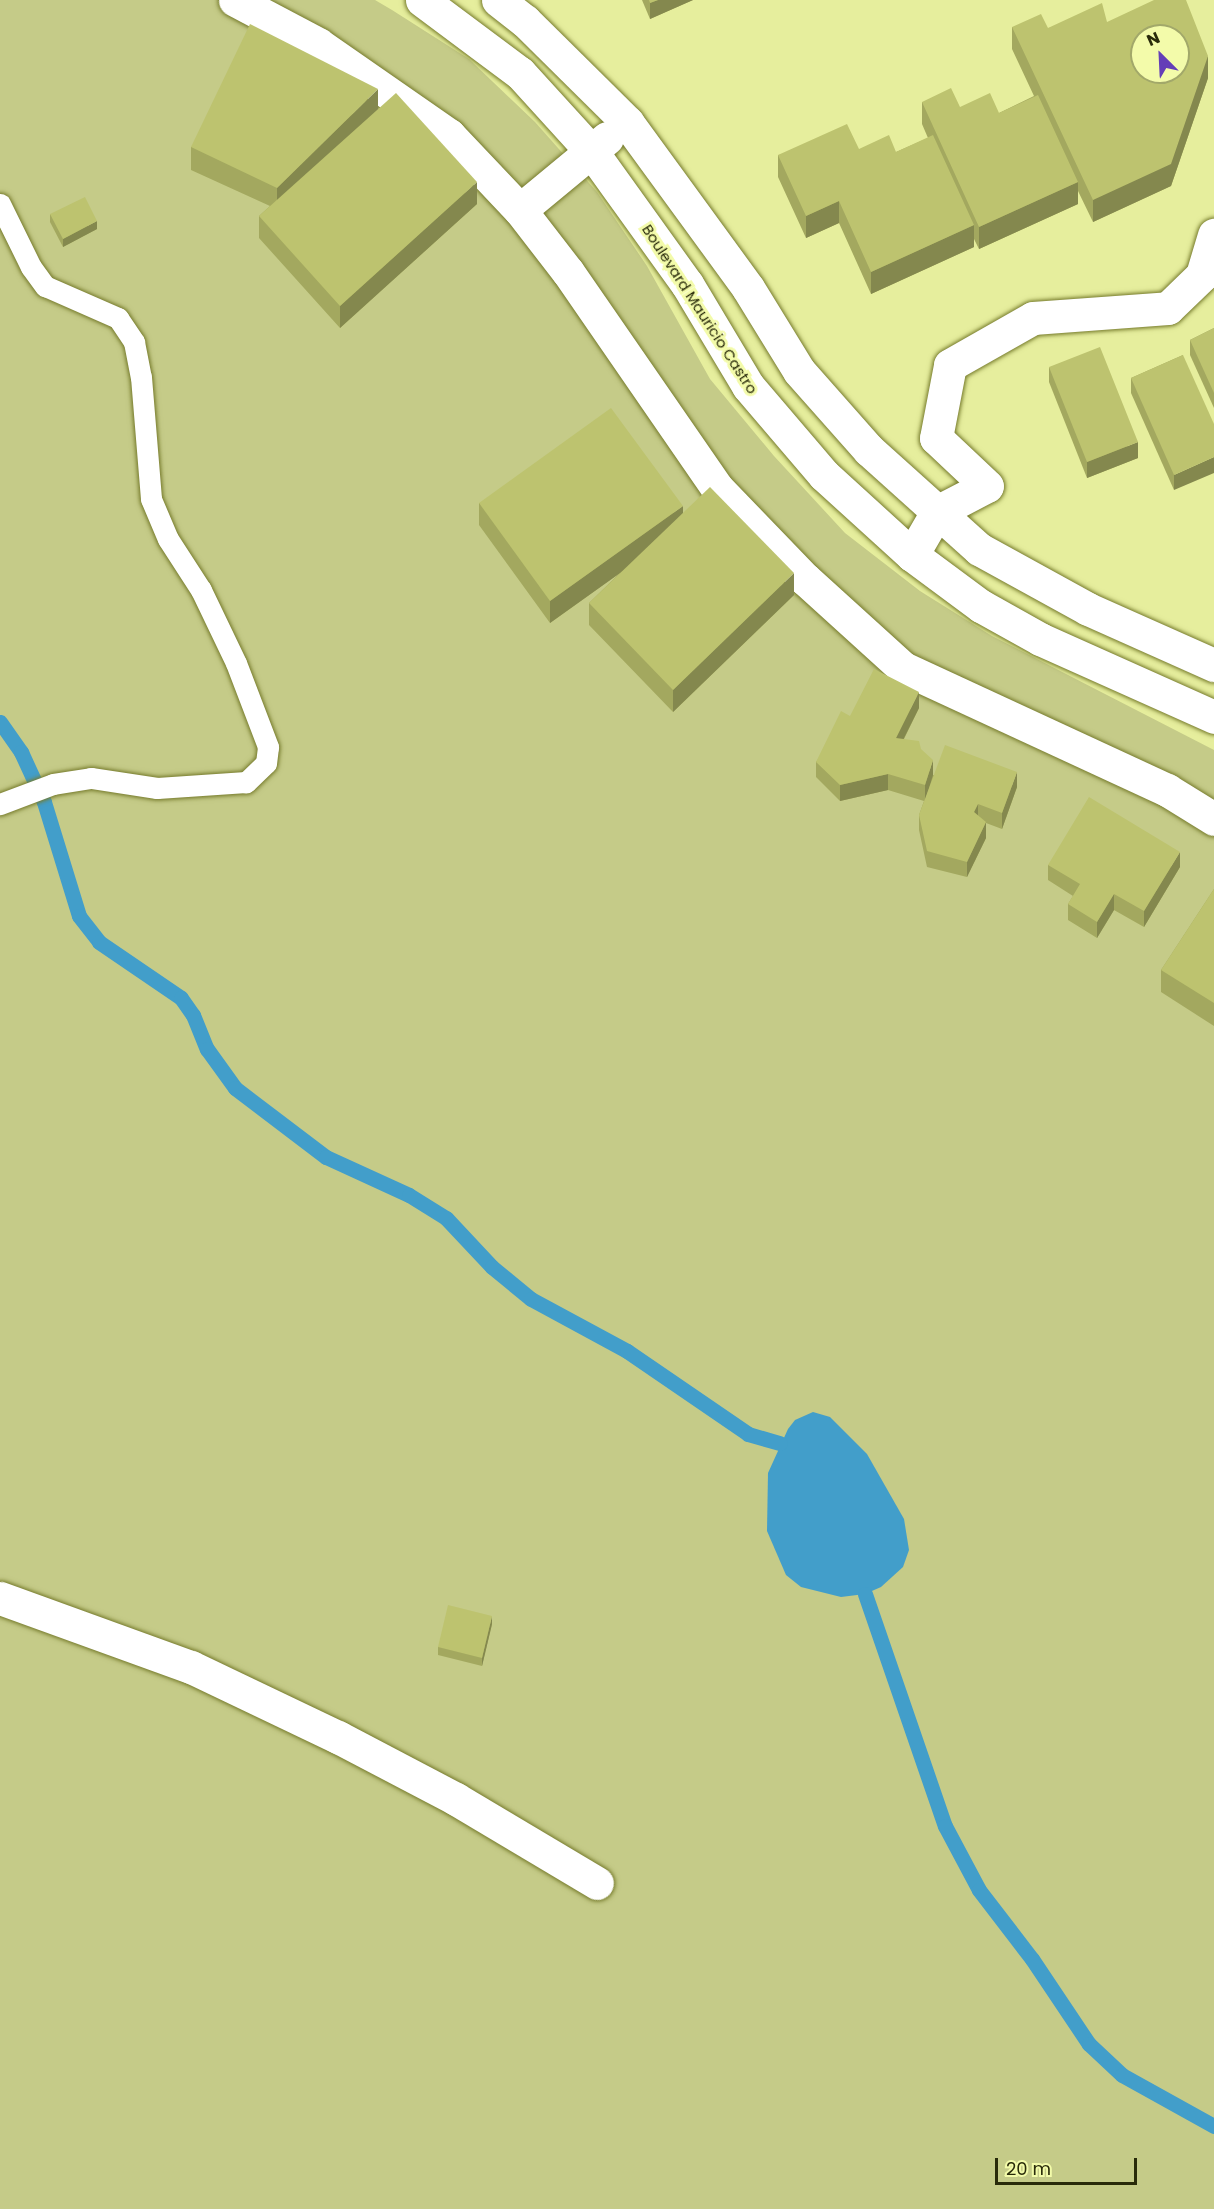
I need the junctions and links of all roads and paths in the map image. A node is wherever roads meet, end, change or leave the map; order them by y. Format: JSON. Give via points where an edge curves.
{"nodes":[{"id":1,"x":235,"y":0,"type":"edge"},
{"id":2,"x":423,"y":0,"type":"edge"},
{"id":3,"x":498,"y":0,"type":"edge"},
{"id":4,"x":627,"y":122,"type":"junction"},
{"id":5,"x":592,"y":152,"type":"junction"},
{"id":6,"x":0,"y":204,"type":"edge"},
{"id":7,"x":520,"y":210,"type":"junction"},
{"id":8,"x":1214,"y":235,"type":"edge"},
{"id":9,"x":938,"y":513,"type":"junction"},
{"id":10,"x":912,"y":555,"type":"junction"},
{"id":11,"x":1214,"y":665,"type":"edge"},
{"id":12,"x":1214,"y":717,"type":"edge"},
{"id":13,"x":0,"y":804,"type":"edge"},
{"id":14,"x":1214,"y":819,"type":"edge"},
{"id":15,"x":0,"y":1598,"type":"edge"},
{"id":16,"x":597,"y":1883,"type":"dead end"}],
"edges":[{"from":1,"to":7,"type":"street","via":[[318,44],[449,135]]},
{"from":2,"to":5,"type":"street","name":"Boulevard Mauricio Castro","via":[[520,74]]},
{"from":3,"to":4,"type":"street","via":[[525,21]]},
{"from":4,"to":5,"type":"street"},
{"from":4,"to":9,"type":"street","via":[[747,288],[799,370],[869,450]]},
{"from":5,"to":7,"type":"street"},
{"from":5,"to":10,"type":"street","name":"Boulevard Mauricio Castro","via":[[687,284],[748,386],[824,475]]},
{"from":6,"to":13,"type":"lane","via":[[31,267],[45,286],[118,318],[134,342],[141,377],[151,499],[168,539],[201,590],[236,663],[268,747],[266,763],[246,782],[157,788],[91,778],[53,784]]},
{"from":7,"to":14,"type":"street","via":[[568,272],[717,488],[805,579],[903,668],[1167,790]]},
{"from":8,"to":9,"type":"street","via":[[1202,275],[1168,308],[1033,318],[950,365],[936,438],[987,486]]},
{"from":9,"to":10,"type":"street"},
{"from":9,"to":11,"type":"street","via":[[978,549],[1035,582]]},
{"from":10,"to":12,"type":"street","name":"Boulevard Mauricio Castro","via":[[981,606],[1040,639]]},
{"from":15,"to":16,"type":"street","via":[[191,1667],[296,1717],[456,1799]]}]}
